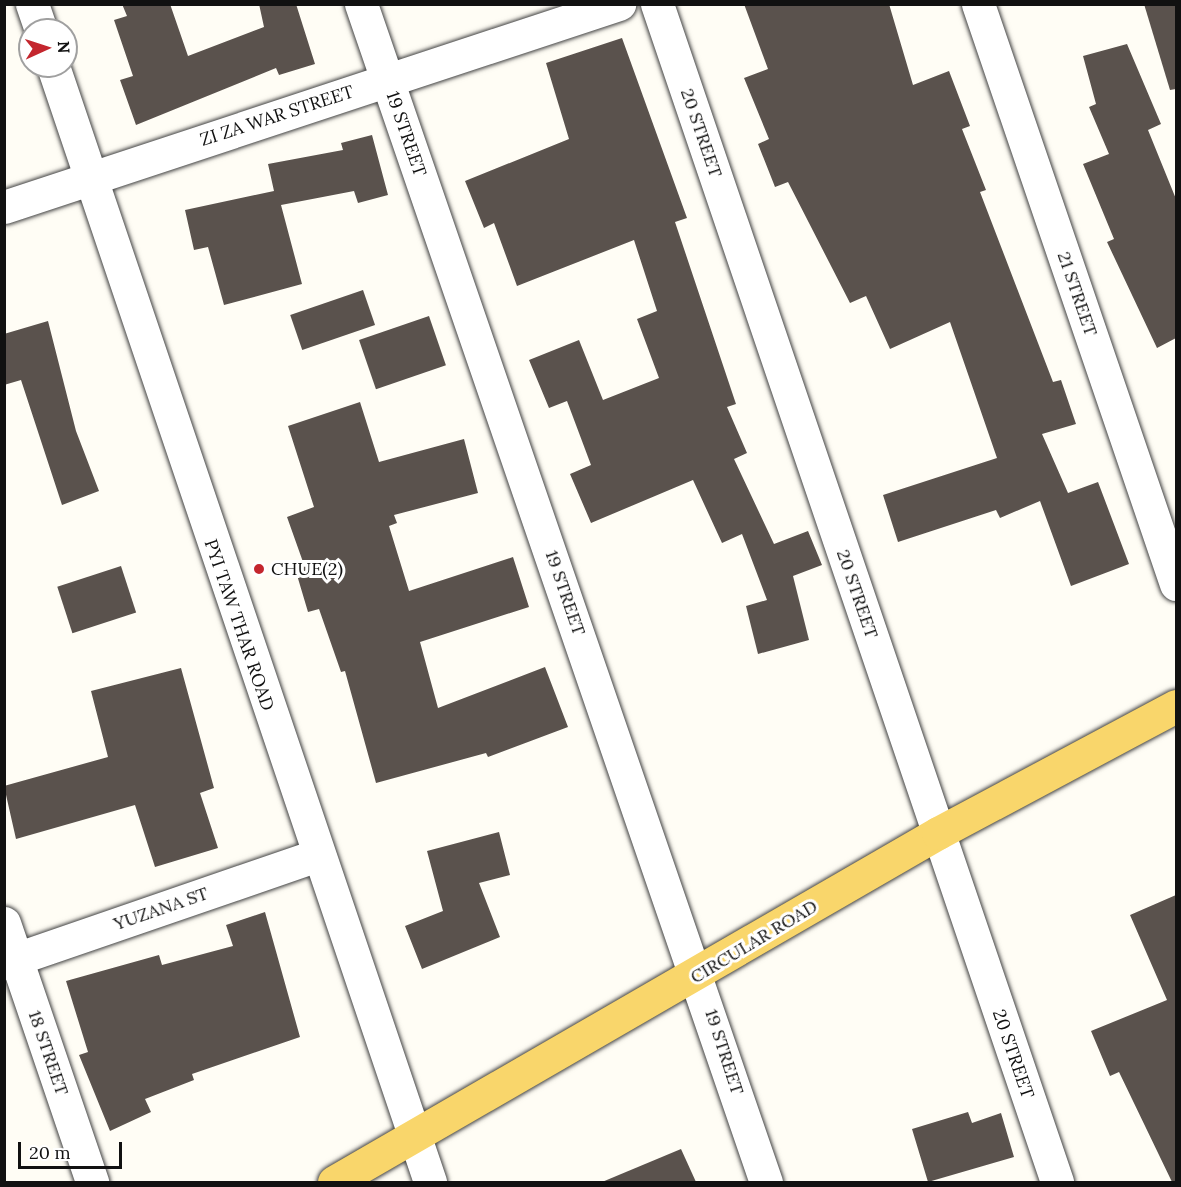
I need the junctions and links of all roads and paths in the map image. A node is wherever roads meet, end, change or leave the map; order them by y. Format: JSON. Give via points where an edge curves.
{"nodes":[{"id":1,"x":361,"y":4,"type":"edge"},
{"id":2,"x":618,"y":4,"type":"edge"},
{"id":3,"x":657,"y":4,"type":"edge"},
{"id":4,"x":978,"y":4,"type":"edge"},
{"id":5,"x":56,"y":78,"type":"edge"},
{"id":6,"x":387,"y":80,"type":"junction"},
{"id":7,"x":90,"y":178,"type":"junction"},
{"id":8,"x":4,"y":207,"type":"edge"},
{"id":9,"x":1176,"y":584,"type":"edge"},
{"id":10,"x":1176,"y":706,"type":"edge"},
{"id":11,"x":938,"y":833,"type":"junction"},
{"id":12,"x":316,"y":855,"type":"junction"},
{"id":13,"x":4,"y":922,"type":"edge"},
{"id":14,"x":11,"y":961,"type":"edge"},
{"id":15,"x":698,"y":975,"type":"junction"},
{"id":16,"x":415,"y":1132,"type":"junction"},
{"id":17,"x":92,"y":1182,"type":"edge"},
{"id":18,"x":334,"y":1182,"type":"edge"},
{"id":19,"x":430,"y":1182,"type":"edge"},
{"id":20,"x":766,"y":1182,"type":"edge"},
{"id":21,"x":1057,"y":1182,"type":"edge"}],
"edges":[{"from":1,"to":6,"type":"street","name":"19 STREET"},
{"from":2,"to":6,"type":"street","name":"ZI ZA WAR STREET"},
{"from":3,"to":11,"type":"street","name":"20 STREET"},
{"from":4,"to":9,"type":"street","name":"21 STREET"},
{"from":5,"to":7,"type":"street","name":"PYI TAW THAR ROAD"},
{"from":6,"to":7,"type":"street","name":"ZI ZA WAR STREET"},
{"from":6,"to":15,"type":"street","name":"19 STREET"},
{"from":7,"to":8,"type":"street","name":"ZI ZA WAR STREET"},
{"from":7,"to":12,"type":"street","name":"PYI TAW THAR ROAD"},
{"from":10,"to":11,"type":"main road","name":"CIRCULAR ROAD"},
{"from":11,"to":15,"type":"main road","name":"CIRCULAR ROAD"},
{"from":11,"to":21,"type":"street","name":"20 STREET"},
{"from":12,"to":14,"type":"street","name":"YUZANA ST"},
{"from":12,"to":16,"type":"street","name":"PYI TAW THAR ROAD"},
{"from":13,"to":14,"type":"street","name":"18 STREET"},
{"from":14,"to":17,"type":"street","name":"18 STREET"},
{"from":15,"to":16,"type":"main road","name":"CIRCULAR ROAD"},
{"from":15,"to":20,"type":"street","name":"19 STREET"},
{"from":16,"to":18,"type":"main road","name":"CIRCULAR ROAD"},
{"from":16,"to":19,"type":"street","name":"PYI TAW THAR ROAD"}]}
